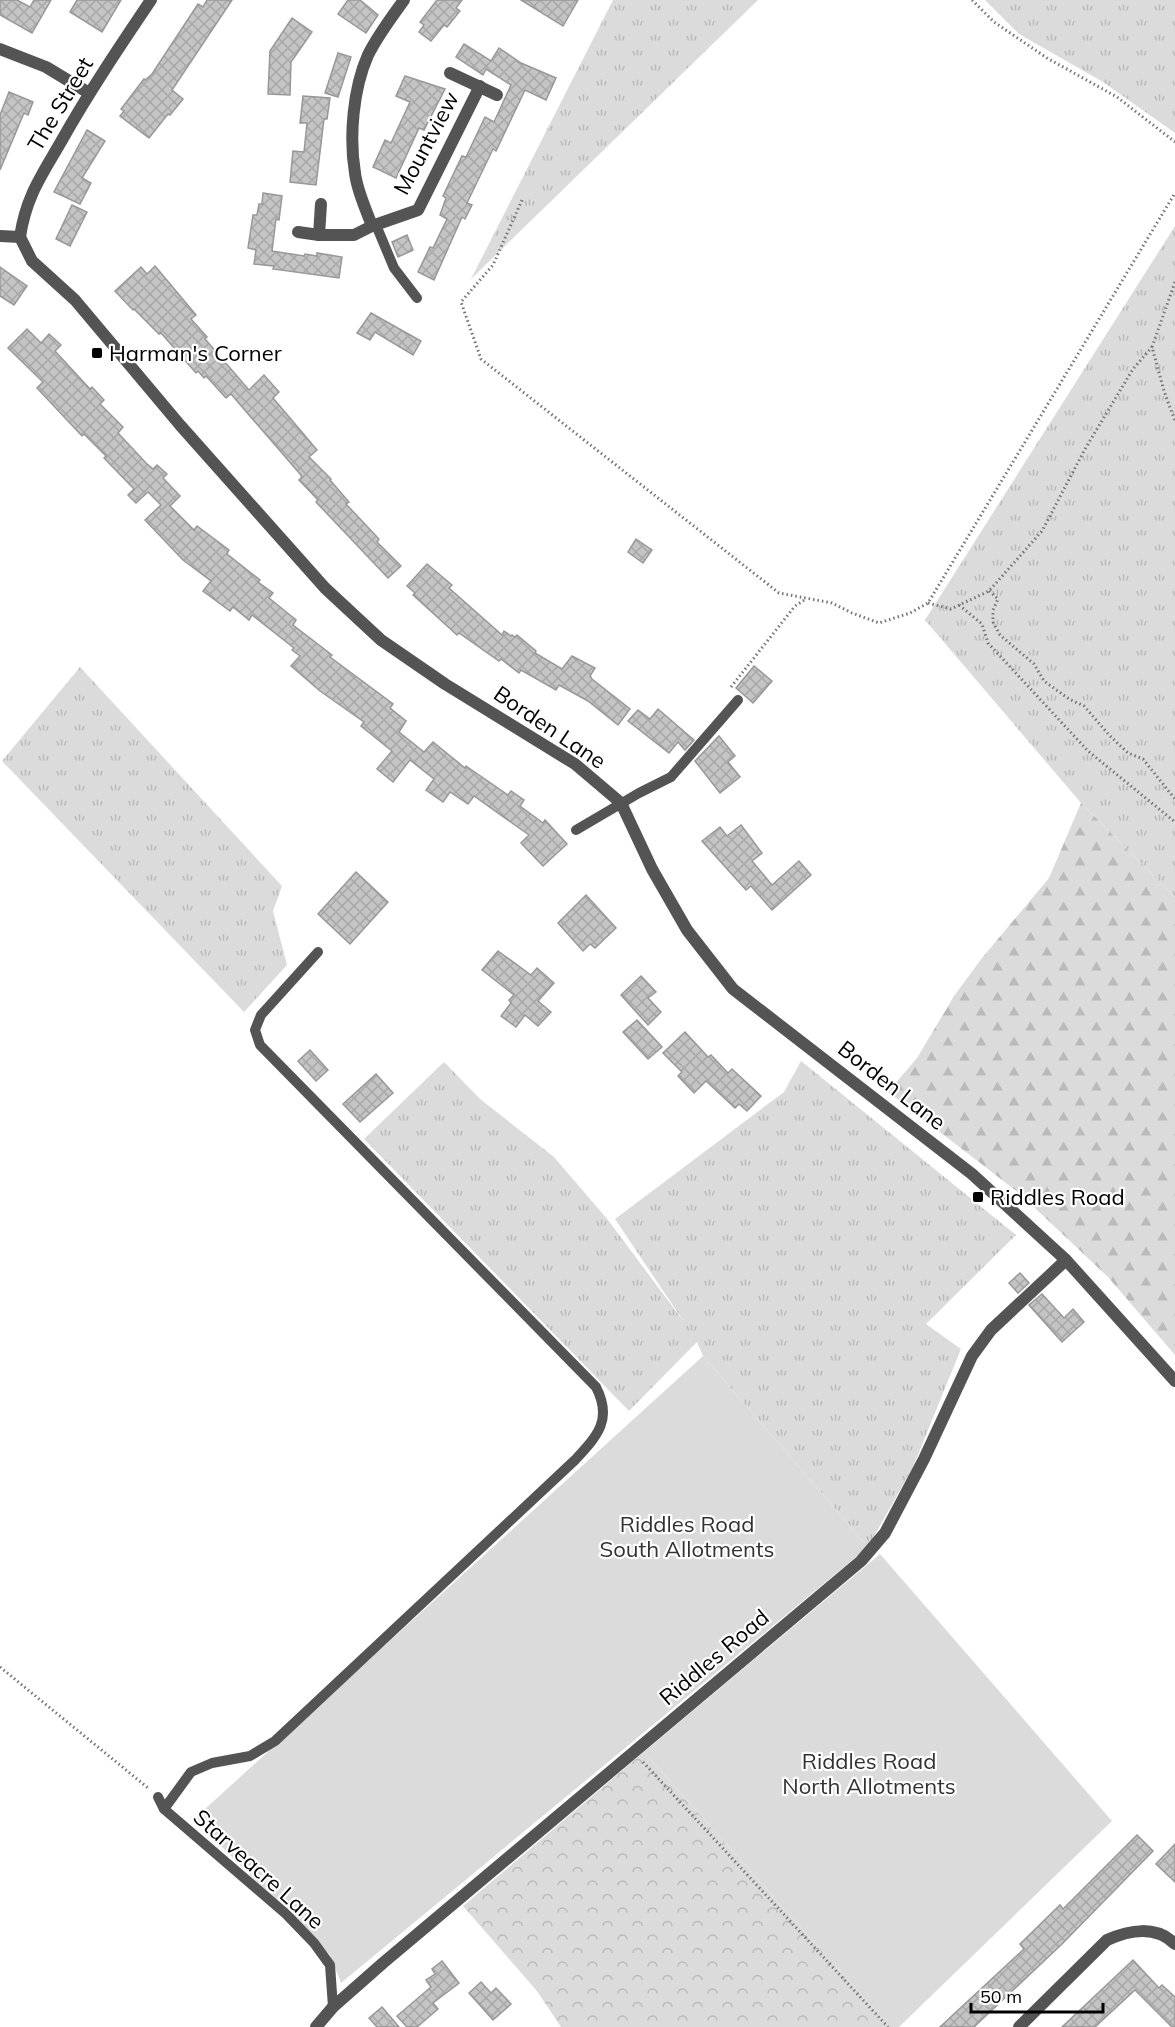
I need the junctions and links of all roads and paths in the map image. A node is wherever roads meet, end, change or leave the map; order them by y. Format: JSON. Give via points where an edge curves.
{"nodes":[{"id":1,"x":151,"y":0,"type":"edge"},
{"id":2,"x":404,"y":0,"type":"edge"},
{"id":3,"x":972,"y":0,"type":"edge"},
{"id":4,"x":0,"y":49,"type":"edge"},
{"id":5,"x":450,"y":73,"type":"dead end"},
{"id":6,"x":480,"y":86,"type":"junction"},
{"id":7,"x":89,"y":93,"type":"junction"},
{"id":8,"x":497,"y":95,"type":"dead end"},
{"id":9,"x":1175,"y":142,"type":"edge"},
{"id":10,"x":1175,"y":193,"type":"edge"},
{"id":11,"x":522,"y":200,"type":"dead end"},
{"id":12,"x":321,"y":204,"type":"dead end"},
{"id":13,"x":374,"y":226,"type":"junction"},
{"id":14,"x":298,"y":232,"type":"dead end"},
{"id":15,"x":320,"y":235,"type":"junction"},
{"id":16,"x":0,"y":236,"type":"edge"},
{"id":17,"x":20,"y":237,"type":"junction"},
{"id":18,"x":1175,"y":282,"type":"edge"},
{"id":19,"x":417,"y":298,"type":"dead end"},
{"id":20,"x":1152,"y":346,"type":"junction"},
{"id":21,"x":1175,"y":421,"type":"edge"},
{"id":22,"x":988,"y":591,"type":"junction"},
{"id":23,"x":928,"y":603,"type":"junction"},
{"id":24,"x":959,"y":605,"type":"junction"},
{"id":25,"x":738,"y":700,"type":"dead end"},
{"id":26,"x":1175,"y":799,"type":"edge"},
{"id":27,"x":621,"y":803,"type":"junction"},
{"id":28,"x":1175,"y":822,"type":"edge"},
{"id":29,"x":576,"y":830,"type":"dead end"},
{"id":30,"x":318,"y":952,"type":"dead end"},
{"id":31,"x":1066,"y":1260,"type":"junction"},
{"id":32,"x":1175,"y":1381,"type":"edge"},
{"id":33,"x":0,"y":1667,"type":"edge"},
{"id":34,"x":633,"y":1752,"type":"junction"},
{"id":35,"x":158,"y":1797,"type":"joint"},
{"id":36,"x":164,"y":1809,"type":"junction"},
{"id":37,"x":1175,"y":1944,"type":"edge"},
{"id":38,"x":333,"y":2007,"type":"junction"},
{"id":39,"x":316,"y":2027,"type":"edge"},
{"id":40,"x":888,"y":2027,"type":"edge"},
{"id":41,"x":1019,"y":2027,"type":"edge"}],
"edges":[{"from":1,"to":7,"type":"street","name":"The Street"},
{"from":2,"to":13,"type":"street","name":"Mountview","via":[[368,56],[351,133],[355,176]]},
{"from":3,"to":9,"type":"path","via":[[994,22],[1047,58],[1117,97]]},
{"from":4,"to":7,"type":"street","via":[[46,67]]},
{"from":5,"to":6,"type":"street","name":"Mountview"},
{"from":6,"to":8,"type":"street","name":"Mountview"},
{"from":6,"to":13,"type":"street","name":"Mountview","via":[[418,210]]},
{"from":7,"to":17,"type":"street","name":"The Street","via":[[33,190]]},
{"from":10,"to":23,"type":"path"},
{"from":11,"to":23,"type":"path","via":[[493,265],[461,302],[481,359],[779,593],[832,603],[879,623],[910,614]]},
{"from":12,"to":15,"type":"street"},
{"from":13,"to":15,"type":"street","name":"Mountview","via":[[354,235]]},
{"from":13,"to":19,"type":"lane","via":[[393,268]]},
{"from":14,"to":15,"type":"street","name":"Mountview"},
{"from":16,"to":17,"type":"street"},
{"from":17,"to":27,"type":"street","name":"Borden Lane","via":[[32,261],[75,300],[325,588],[381,640],[574,764]]},
{"from":18,"to":20,"type":"path"},
{"from":20,"to":21,"type":"path"},
{"from":20,"to":22,"type":"path","via":[[1126,379],[1042,531]]},
{"from":22,"to":24,"type":"path"},
{"from":22,"to":26,"type":"path","via":[[998,599],[993,622],[1000,635],[1034,664],[1044,681],[1084,706],[1128,753],[1143,759]]},
{"from":23,"to":24,"type":"path","via":[[951,609]]},
{"from":24,"to":28,"type":"path","via":[[982,624],[988,643],[1088,751]]},
{"from":25,"to":27,"type":"lane","via":[[671,777]]},
{"from":27,"to":29,"type":"lane"},
{"from":27,"to":31,"type":"street","name":"Borden Lane","via":[[687,930],[733,989],[972,1174]]},
{"from":30,"to":36,"type":"lane","via":[[261,1015],[255,1030],[260,1045],[596,1387],[603,1412],[597,1435],[575,1460],[275,1741],[250,1756],[212,1763],[191,1772]]},
{"from":31,"to":32,"type":"street","name":"Borden Lane"},
{"from":31,"to":34,"type":"street","name":"Riddles Road","via":[[991,1330],[972,1356],[924,1459],[874,1548]]},
{"from":33,"to":35,"type":"path"},
{"from":34,"to":38,"type":"street","name":"Riddles Road"},
{"from":34,"to":40,"type":"path"},
{"from":35,"to":36,"type":"lane","name":"Starveacre Lane"},
{"from":36,"to":38,"type":"lane","name":"Starveacre Lane","via":[[314,1943],[330,1965]]},
{"from":37,"to":41,"type":"street","via":[[1146,1931],[1107,1940]]},
{"from":38,"to":39,"type":"street","name":"Riddles Road"}]}
